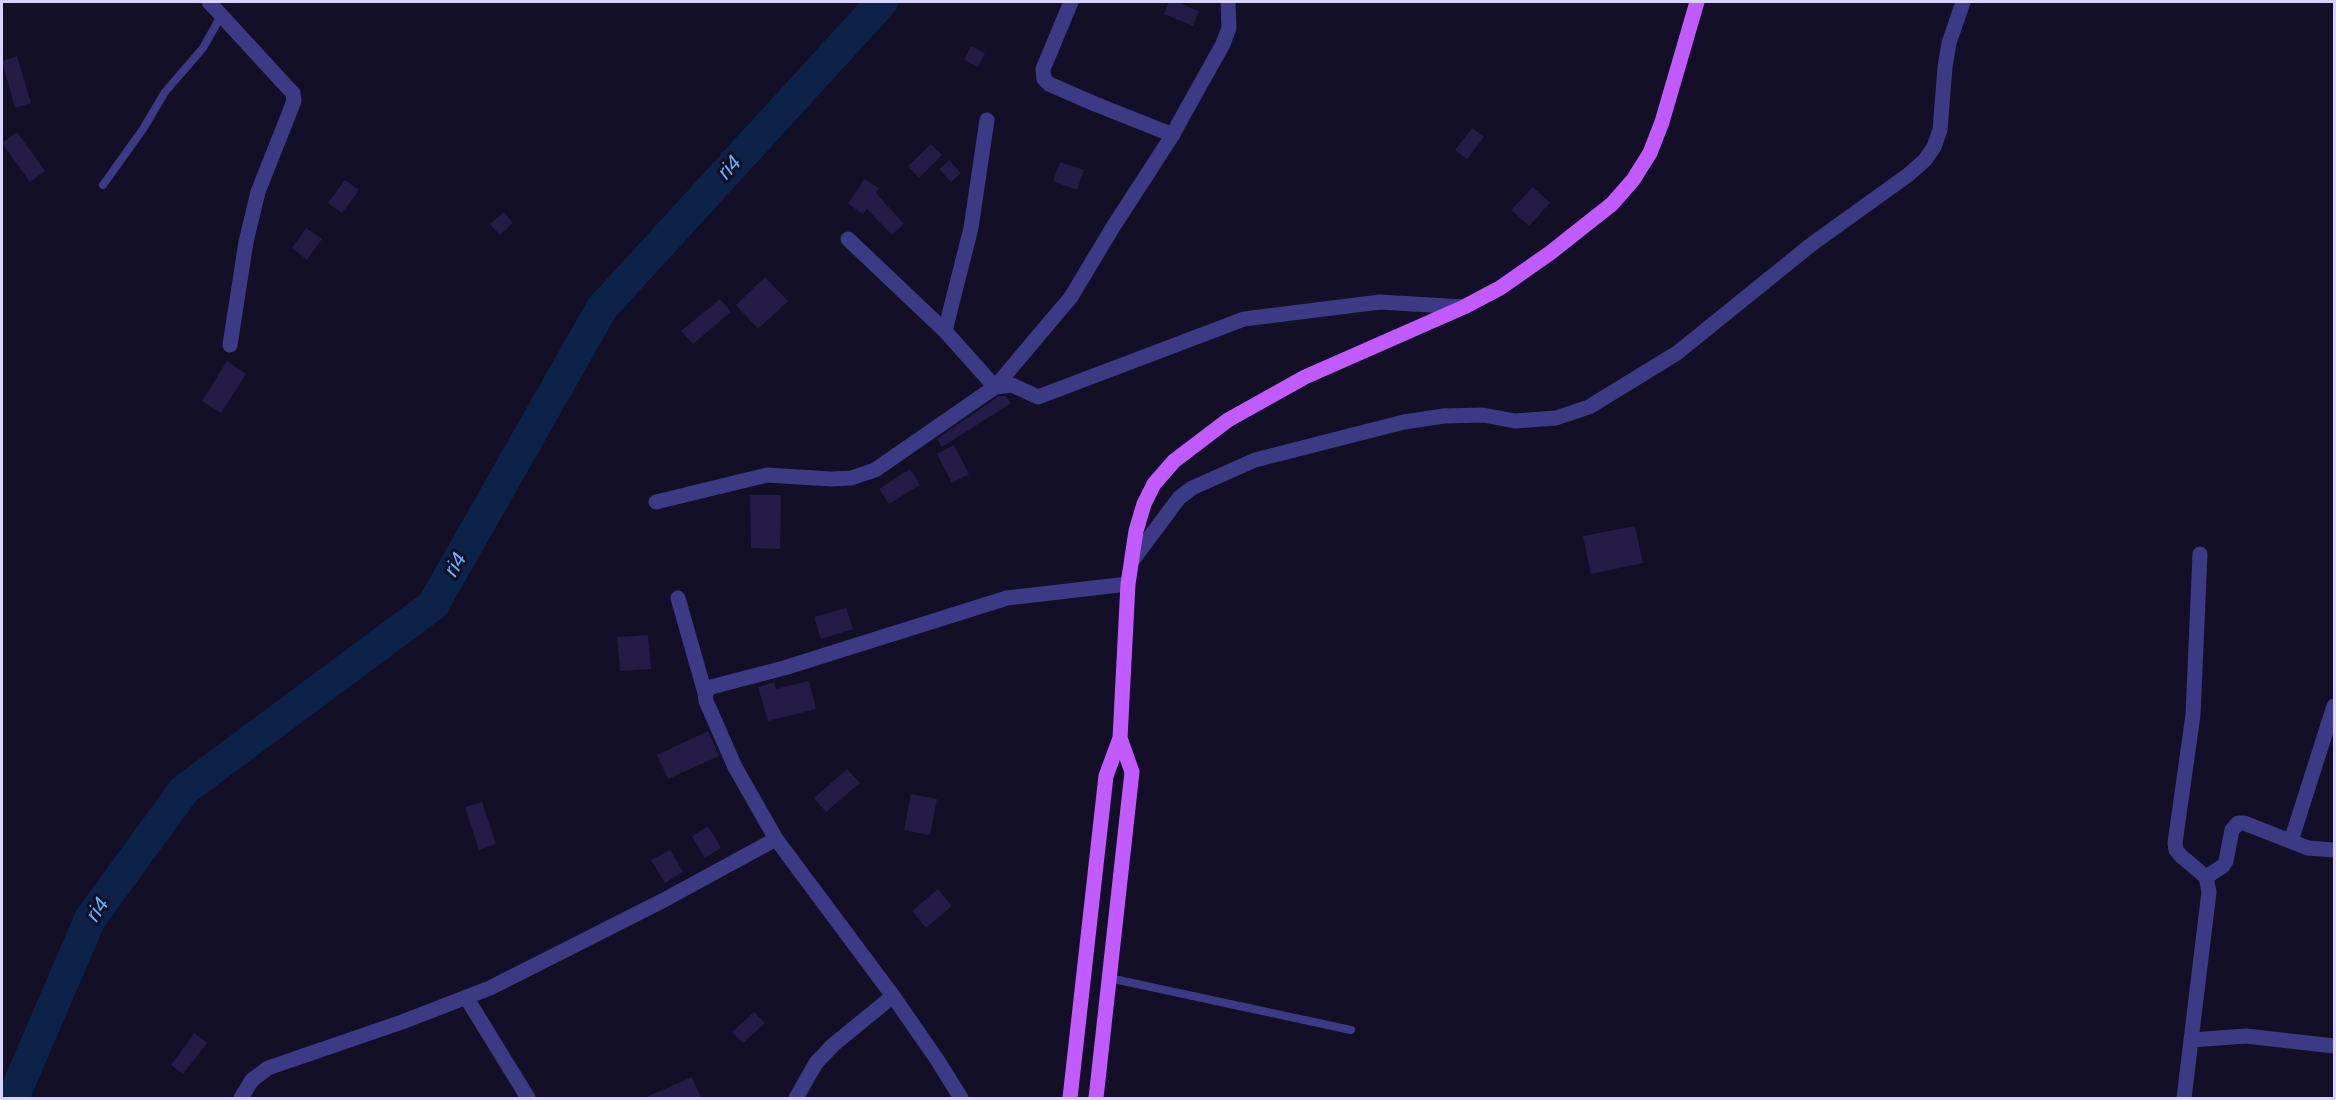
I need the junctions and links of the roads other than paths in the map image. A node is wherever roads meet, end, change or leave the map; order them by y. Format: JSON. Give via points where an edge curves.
{"nodes":[{"id":1,"x":209,"y":2,"type":"edge"},
{"id":2,"x":1071,"y":2,"type":"edge"},
{"id":3,"x":1228,"y":2,"type":"edge"},
{"id":4,"x":1698,"y":2,"type":"edge"},
{"id":5,"x":1963,"y":2,"type":"edge"},
{"id":6,"x":221,"y":16,"type":"junction"},
{"id":7,"x":987,"y":120,"type":"dead end"},
{"id":8,"x":1173,"y":135,"type":"junction"},
{"id":9,"x":104,"y":185,"type":"dead end"},
{"id":10,"x":848,"y":239,"type":"dead end"},
{"id":11,"x":1464,"y":307,"type":"junction"},
{"id":12,"x":945,"y":331,"type":"junction"},
{"id":13,"x":230,"y":345,"type":"dead end"},
{"id":14,"x":995,"y":387,"type":"junction"},
{"id":15,"x":656,"y":502,"type":"dead end"},
{"id":16,"x":2200,"y":554,"type":"dead end"},
{"id":17,"x":1132,"y":561,"type":"junction"},
{"id":18,"x":1128,"y":584,"type":"junction"},
{"id":19,"x":678,"y":598,"type":"dead end"},
{"id":20,"x":705,"y":693,"type":"junction"},
{"id":21,"x":2334,"y":706,"type":"edge"},
{"id":22,"x":1120,"y":738,"type":"junction"},
{"id":23,"x":776,"y":839,"type":"junction"},
{"id":24,"x":2291,"y":841,"type":"junction"},
{"id":25,"x":2334,"y":850,"type":"edge"},
{"id":26,"x":2206,"y":877,"type":"junction"},
{"id":27,"x":1109,"y":978,"type":"junction"},
{"id":28,"x":893,"y":996,"type":"junction"},
{"id":29,"x":466,"y":997,"type":"junction"},
{"id":30,"x":1351,"y":1030,"type":"dead end"},
{"id":31,"x":2191,"y":1040,"type":"junction"},
{"id":32,"x":2334,"y":1046,"type":"edge"},
{"id":33,"x":241,"y":1098,"type":"edge"},
{"id":34,"x":528,"y":1098,"type":"edge"},
{"id":35,"x":796,"y":1098,"type":"edge"},
{"id":36,"x":961,"y":1098,"type":"edge"},
{"id":37,"x":1070,"y":1098,"type":"edge"},
{"id":38,"x":1096,"y":1098,"type":"edge"},
{"id":39,"x":2184,"y":1098,"type":"edge"}],
"edges":[{"from":1,"to":6,"type":"street"},
{"from":2,"to":8,"type":"street","via":[[1043,69],[1044,79]]},
{"from":3,"to":8,"type":"street","via":[[1229,28],[1223,44]]},
{"from":4,"to":11,"type":"main road","via":[[1662,122],[1650,153],[1633,180],[1586,226],[1500,288]]},
{"from":5,"to":17,"type":"street","via":[[1947,55],[1940,130],[1925,160],[1812,244],[1677,353],[1588,407],[1556,418],[1515,421],[1483,415],[1434,417],[1255,460],[1192,488],[1179,498]]},
{"from":6,"to":9,"type":"lane","via":[[203,48],[165,92]]},
{"from":6,"to":13,"type":"street","via":[[293,93],[294,101],[258,192]]},
{"from":7,"to":12,"type":"street","via":[[971,228]]},
{"from":8,"to":14,"type":"street","via":[[1071,297]]},
{"from":10,"to":12,"type":"street"},
{"from":11,"to":14,"type":"street","via":[[1380,302],[1244,319],[1038,397],[1012,384]]},
{"from":11,"to":17,"type":"main road","via":[[1305,377],[1227,420],[1198,441],[1154,484],[1141,513]]},
{"from":12,"to":14,"type":"street"},
{"from":14,"to":15,"type":"street","via":[[875,470],[851,478],[831,479],[767,475]]},
{"from":16,"to":26,"type":"street","via":[[2193,715],[2175,843],[2181,856]]},
{"from":17,"to":18,"type":"main road"},
{"from":18,"to":20,"type":"street","via":[[1007,598],[711,687]]},
{"from":18,"to":22,"type":"main road"},
{"from":19,"to":20,"type":"street"},
{"from":20,"to":23,"type":"street","via":[[705,701],[735,767]]},
{"from":21,"to":24,"type":"street"},
{"from":22,"to":27,"type":"main road","via":[[1132,772]]},
{"from":22,"to":37,"type":"main road","via":[[1106,776]]},
{"from":23,"to":28,"type":"street"},
{"from":23,"to":29,"type":"street","via":[[664,900]]},
{"from":24,"to":25,"type":"street","via":[[2321,851]]},
{"from":24,"to":26,"type":"street","via":[[2238,823],[2232,830],[2226,861]]},
{"from":26,"to":31,"type":"street","via":[[2209,892]]},
{"from":27,"to":30,"type":"lane"},
{"from":27,"to":38,"type":"main road"},
{"from":28,"to":35,"type":"street","via":[[816,1063]]},
{"from":28,"to":36,"type":"street"},
{"from":29,"to":33,"type":"street","via":[[268,1068],[252,1080]]},
{"from":29,"to":34,"type":"street"},
{"from":31,"to":32,"type":"street","via":[[2246,1036]]},
{"from":31,"to":39,"type":"street"}]}
